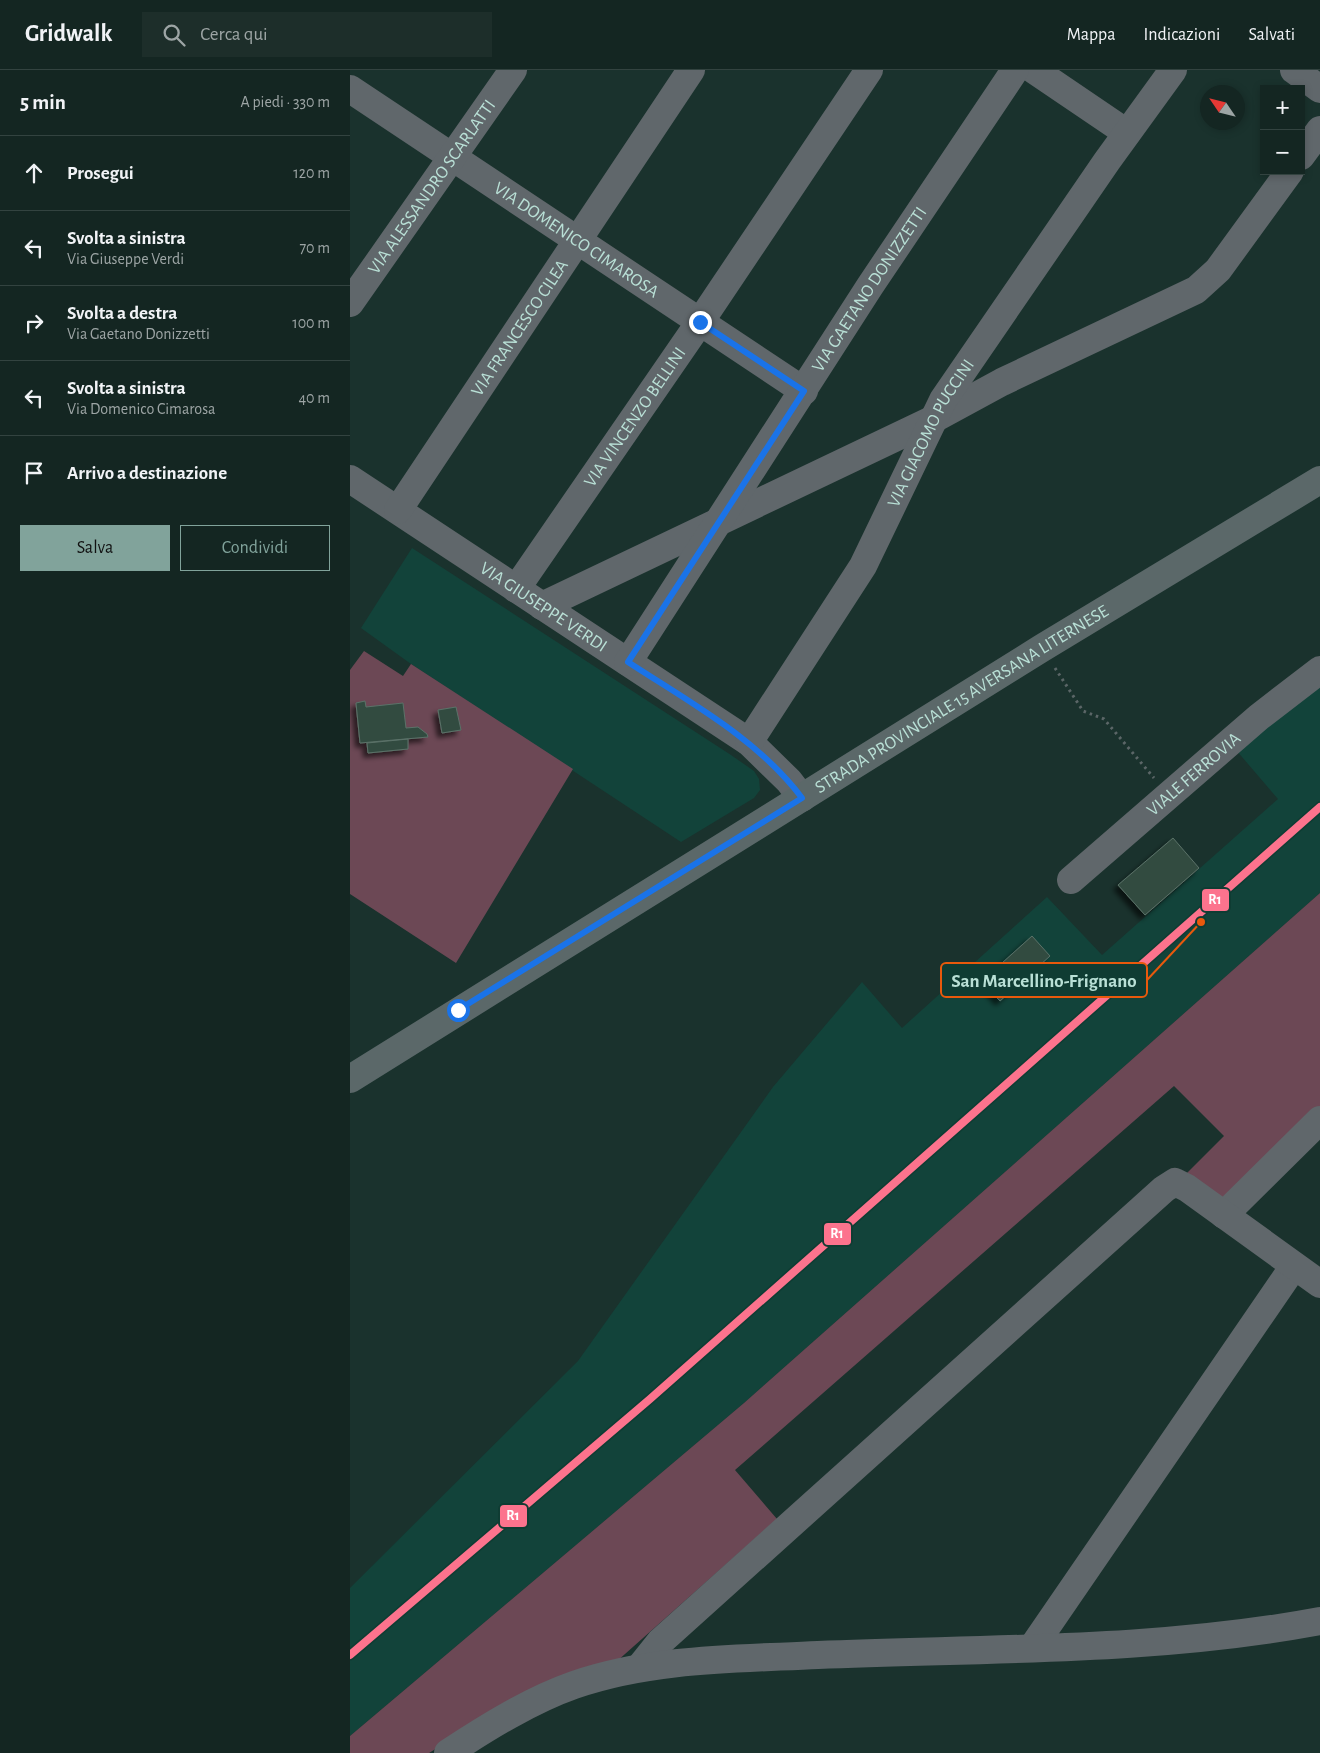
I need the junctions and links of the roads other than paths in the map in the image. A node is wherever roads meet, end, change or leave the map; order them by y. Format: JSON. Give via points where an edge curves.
{"nodes":[{"id":1,"x":513,"y":70,"type":"edge"},
{"id":2,"x":691,"y":70,"type":"edge"},
{"id":3,"x":869,"y":70,"type":"edge"},
{"id":4,"x":1015,"y":70,"type":"edge"},
{"id":5,"x":1034,"y":70,"type":"edge"},
{"id":6,"x":1173,"y":70,"type":"edge"},
{"id":7,"x":1294,"y":70,"type":"edge"},
{"id":8,"x":350,"y":89,"type":"edge"},
{"id":9,"x":1320,"y":89,"type":"edge"},
{"id":10,"x":1320,"y":130,"type":"edge"},
{"id":11,"x":1127,"y":133,"type":"junction"},
{"id":12,"x":1305,"y":151,"type":"edge"},
{"id":13,"x":453,"y":157,"type":"junction"},
{"id":14,"x":1287,"y":175,"type":"edge"},
{"id":15,"x":579,"y":241,"type":"junction"},
{"id":16,"x":350,"y":303,"type":"edge"},
{"id":17,"x":700,"y":322,"type":"junction"},
{"id":18,"x":804,"y":391,"type":"junction"},
{"id":19,"x":932,"y":420,"type":"junction"},
{"id":20,"x":1320,"y":480,"type":"edge"},
{"id":21,"x":352,"y":483,"type":"edge"},
{"id":22,"x":398,"y":510,"type":"junction"},
{"id":23,"x":720,"y":521,"type":"junction"},
{"id":24,"x":516,"y":589,"type":"junction"},
{"id":25,"x":542,"y":606,"type":"junction"},
{"id":26,"x":628,"y":662,"type":"junction"},
{"id":27,"x":1320,"y":670,"type":"edge"},
{"id":28,"x":749,"y":742,"type":"junction"},
{"id":29,"x":802,"y":798,"type":"junction"},
{"id":30,"x":1071,"y":880,"type":"dead end"},
{"id":31,"x":350,"y":1079,"type":"edge"},
{"id":32,"x":1320,"y":1120,"type":"edge"},
{"id":33,"x":1224,"y":1215,"type":"junction"},
{"id":34,"x":1294,"y":1266,"type":"junction"},
{"id":35,"x":1320,"y":1284,"type":"edge"},
{"id":36,"x":1316,"y":1628,"type":"edge"},
{"id":37,"x":1032,"y":1648,"type":"junction"},
{"id":38,"x":640,"y":1666,"type":"junction"},
{"id":39,"x":448,"y":1753,"type":"edge"}],
"edges":[{"from":1,"to":13,"type":"street","name":"VIA ALESSANDRO SCARLATTI"},
{"from":2,"to":15,"type":"street","name":"VIA FRANCESCO CILEA"},
{"from":3,"to":17,"type":"street","name":"VIA VINCENZO BELLINI"},
{"from":4,"to":18,"type":"street","name":"VIA GAETANO DONIZZETTI","via":[[870,286]]},
{"from":5,"to":11,"type":"street"},
{"from":6,"to":11,"type":"street","name":"VIA GIACOMO PUCCINI"},
{"from":7,"to":9,"type":"street"},
{"from":8,"to":13,"type":"street","name":"VIA DOMENICO CIMAROSA"},
{"from":10,"to":12,"type":"street"},
{"from":11,"to":19,"type":"street","name":"VIA GIACOMO PUCCINI"},
{"from":13,"to":15,"type":"street","name":"VIA DOMENICO CIMAROSA"},
{"from":13,"to":16,"type":"street","name":"VIA ALESSANDRO SCARLATTI"},
{"from":14,"to":19,"type":"street","via":[[1218,270],[1196,290],[1002,382]]},
{"from":15,"to":17,"type":"street","name":"VIA DOMENICO CIMAROSA"},
{"from":15,"to":22,"type":"street","name":"VIA FRANCESCO CILEA"},
{"from":17,"to":18,"type":"street","name":"VIA DOMENICO CIMAROSA"},
{"from":17,"to":24,"type":"street","name":"VIA VINCENZO BELLINI"},
{"from":18,"to":23,"type":"street","name":"VIA GAETANO DONIZZETTI"},
{"from":19,"to":23,"type":"street"},
{"from":19,"to":28,"type":"street","name":"VIA GIACOMO PUCCINI","via":[[863,566]]},
{"from":20,"to":29,"type":"main road","name":"STRADA PROVINCIALE 15 AVERSANA LITERNESE"},
{"from":21,"to":22,"type":"street","name":"VIA GIUSEPPE VERDI"},
{"from":22,"to":24,"type":"street","name":"VIA GIUSEPPE VERDI"},
{"from":23,"to":25,"type":"street"},
{"from":23,"to":26,"type":"street","name":"VIA GAETANO DONIZZETTI"},
{"from":24,"to":25,"type":"street","name":"VIA GIUSEPPE VERDI"},
{"from":25,"to":26,"type":"street","name":"VIA GIUSEPPE VERDI"},
{"from":26,"to":28,"type":"street","name":"VIA GIUSEPPE VERDI"},
{"from":27,"to":30,"type":"street","name":"VIALE FERROVIA","via":[[1259,717]]},
{"from":28,"to":29,"type":"street","name":"VIA GIUSEPPE VERDI"},
{"from":29,"to":31,"type":"main road","name":"STRADA PROVINCIALE 15 AVERSANA LITERNESE"},
{"from":32,"to":33,"type":"street"},
{"from":33,"to":34,"type":"street"},
{"from":33,"to":38,"type":"street","via":[[1175,1182],[1164,1189],[660,1642]]},
{"from":34,"to":35,"type":"street"},
{"from":34,"to":37,"type":"street"},
{"from":36,"to":37,"type":"street","via":[[1136,1644]]},
{"from":37,"to":38,"type":"street"},
{"from":38,"to":39,"type":"street","via":[[573,1685],[496,1722]]}]}
